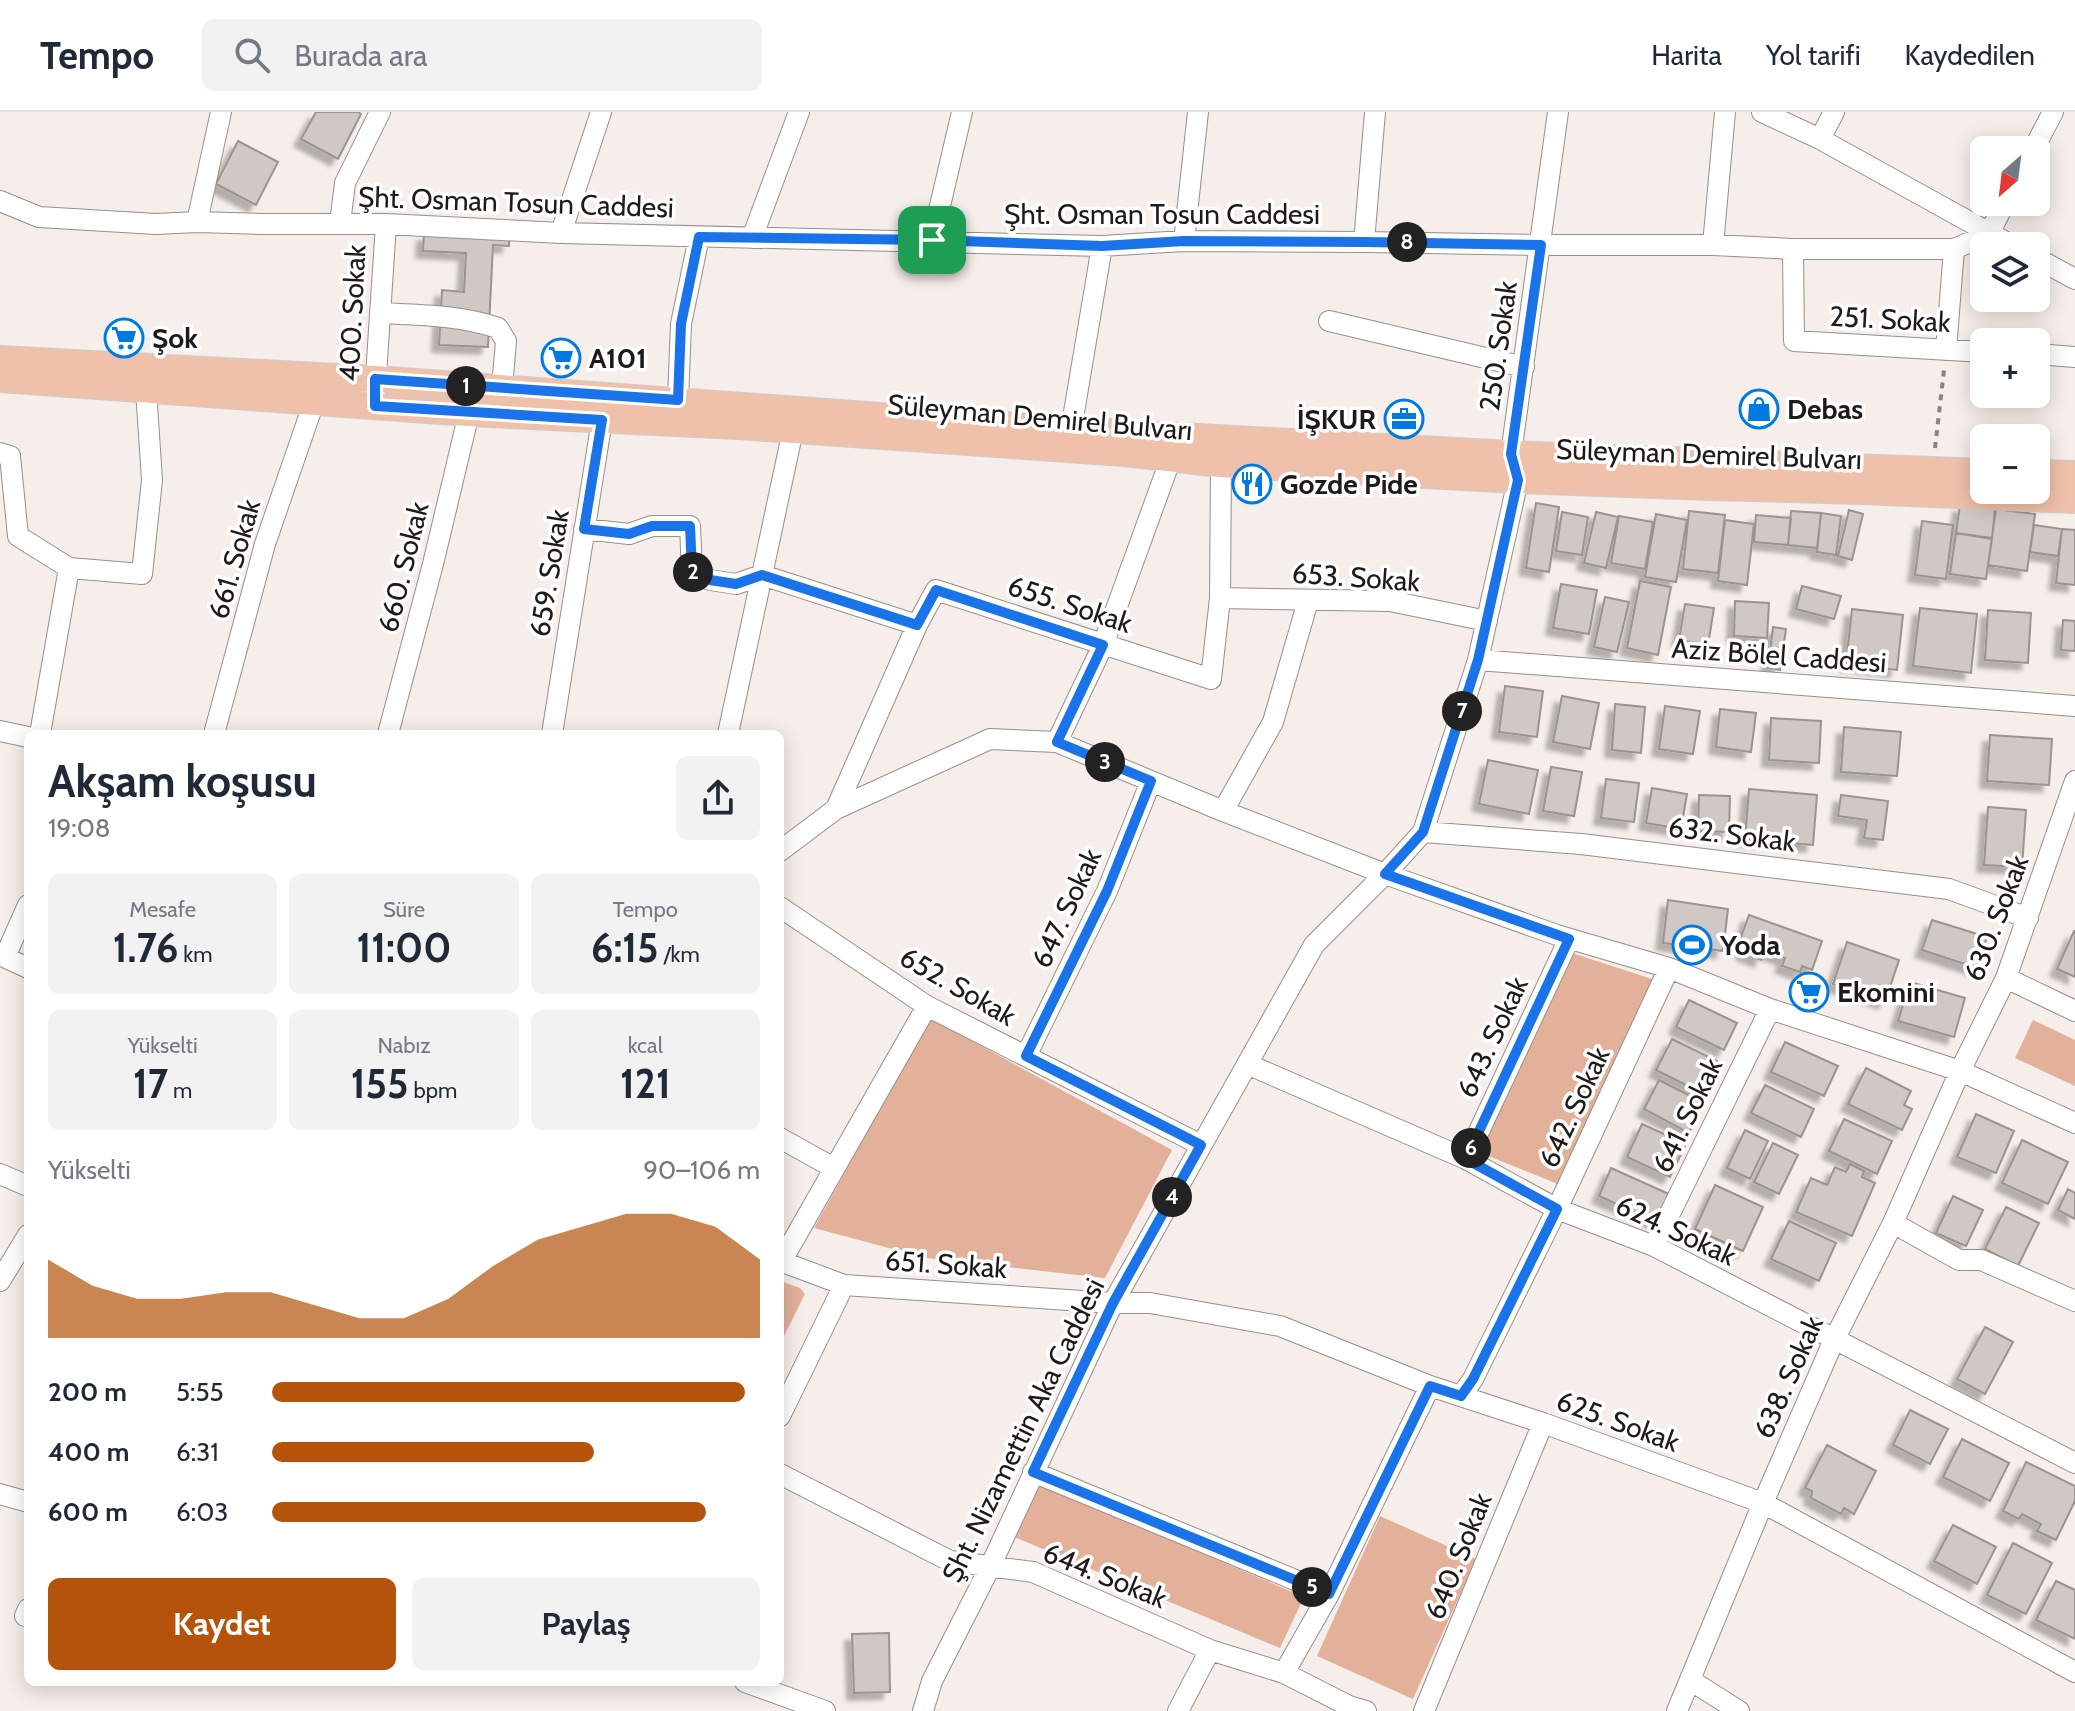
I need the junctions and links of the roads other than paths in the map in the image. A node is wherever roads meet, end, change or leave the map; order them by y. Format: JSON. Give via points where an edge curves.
{"nodes":[{"id":1,"x":221,"y":112,"type":"edge"},
{"id":2,"x":380,"y":112,"type":"edge"},
{"id":3,"x":601,"y":112,"type":"edge"},
{"id":4,"x":799,"y":112,"type":"edge"},
{"id":5,"x":962,"y":112,"type":"edge"},
{"id":6,"x":1198,"y":112,"type":"edge"},
{"id":7,"x":1375,"y":112,"type":"edge"},
{"id":8,"x":1558,"y":112,"type":"edge"},
{"id":9,"x":1725,"y":112,"type":"edge"},
{"id":10,"x":1762,"y":112,"type":"edge"},
{"id":11,"x":1834,"y":112,"type":"edge"},
{"id":12,"x":2053,"y":112,"type":"edge"},
{"id":13,"x":2040,"y":136,"type":"edge"},
{"id":14,"x":1820,"y":139,"type":"junction"},
{"id":15,"x":0,"y":201,"type":"edge"},
{"id":16,"x":197,"y":222,"type":"junction"},
{"id":17,"x":340,"y":223,"type":"junction"},
{"id":18,"x":386,"y":224,"type":"junction"},
{"id":19,"x":1985,"y":232,"type":"edge"},
{"id":20,"x":561,"y":233,"type":"junction"},
{"id":21,"x":699,"y":237,"type":"junction"},
{"id":22,"x":752,"y":238,"type":"junction"},
{"id":23,"x":932,"y":240,"type":"junction"},
{"id":24,"x":1184,"y":241,"type":"junction"},
{"id":25,"x":1364,"y":242,"type":"junction"},
{"id":26,"x":1970,"y":242,"type":"edge"},
{"id":27,"x":1541,"y":245,"type":"junction"},
{"id":28,"x":1713,"y":245,"type":"junction"},
{"id":29,"x":1102,"y":246,"type":"junction"},
{"id":30,"x":1793,"y":249,"type":"junction"},
{"id":31,"x":1954,"y":249,"type":"junction"},
{"id":32,"x":2050,"y":266,"type":"edge"},
{"id":33,"x":2075,"y":279,"type":"edge"},
{"id":34,"x":380,"y":313,"type":"junction"},
{"id":35,"x":1329,"y":321,"type":"dead end"},
{"id":36,"x":1946,"y":350,"type":"junction"},
{"id":37,"x":1970,"y":351,"type":"edge"},
{"id":38,"x":2050,"y":355,"type":"edge"},
{"id":39,"x":2075,"y":357,"type":"edge"},
{"id":40,"x":0,"y":359,"type":"edge"},
{"id":41,"x":1524,"y":367,"type":"junction"},
{"id":42,"x":0,"y":379,"type":"edge"},
{"id":43,"x":375,"y":379,"type":"junction"},
{"id":44,"x":502,"y":388,"type":"junction"},
{"id":45,"x":146,"y":390,"type":"junction"},
{"id":46,"x":678,"y":400,"type":"junction"},
{"id":47,"x":314,"y":402,"type":"junction"},
{"id":48,"x":375,"y":406,"type":"junction"},
{"id":49,"x":469,"y":413,"type":"junction"},
{"id":50,"x":602,"y":420,"type":"junction"},
{"id":51,"x":793,"y":430,"type":"junction"},
{"id":52,"x":1071,"y":430,"type":"junction"},
{"id":53,"x":0,"y":453,"type":"edge"},
{"id":54,"x":1171,"y":458,"type":"junction"},
{"id":55,"x":1221,"y":464,"type":"junction"},
{"id":56,"x":1514,"y":467,"type":"junction"},
{"id":57,"x":1970,"y":472,"type":"edge"},
{"id":58,"x":2050,"y":473,"type":"edge"},
{"id":59,"x":2075,"y":474,"type":"edge"},
{"id":60,"x":2075,"y":500,"type":"edge"},
{"id":61,"x":584,"y":529,"type":"junction"},
{"id":62,"x":69,"y":568,"type":"junction"},
{"id":63,"x":762,"y":575,"type":"junction"},
{"id":64,"x":1220,"y":598,"type":"junction"},
{"id":65,"x":1308,"y":601,"type":"junction"},
{"id":66,"x":1487,"y":621,"type":"junction"},
{"id":67,"x":917,"y":625,"type":"junction"},
{"id":68,"x":1103,"y":645,"type":"junction"},
{"id":69,"x":1478,"y":660,"type":"junction"},
{"id":70,"x":2075,"y":706,"type":"edge"},
{"id":71,"x":41,"y":730,"type":"edge"},
{"id":72,"x":215,"y":730,"type":"edge"},
{"id":73,"x":389,"y":730,"type":"edge"},
{"id":74,"x":553,"y":730,"type":"edge"},
{"id":75,"x":729,"y":730,"type":"edge"},
{"id":76,"x":0,"y":731,"type":"edge"},
{"id":77,"x":24,"y":736,"type":"edge"},
{"id":78,"x":1057,"y":742,"type":"junction"},
{"id":79,"x":1151,"y":781,"type":"junction"},
{"id":80,"x":2075,"y":781,"type":"edge"},
{"id":81,"x":836,"y":809,"type":"junction"},
{"id":82,"x":1223,"y":811,"type":"junction"},
{"id":83,"x":1423,"y":832,"type":"junction"},
{"id":84,"x":784,"y":848,"type":"edge"},
{"id":85,"x":1385,"y":874,"type":"junction"},
{"id":86,"x":784,"y":910,"type":"edge"},
{"id":87,"x":24,"y":913,"type":"edge"},
{"id":88,"x":2028,"y":918,"type":"junction"},
{"id":89,"x":1569,"y":939,"type":"junction"},
{"id":90,"x":2,"y":956,"type":"edge"},
{"id":91,"x":24,"y":966,"type":"edge"},
{"id":92,"x":1669,"y":968,"type":"junction"},
{"id":93,"x":2006,"y":978,"type":"junction"},
{"id":94,"x":927,"y":1006,"type":"junction"},
{"id":95,"x":1770,"y":1009,"type":"junction"},
{"id":96,"x":2075,"y":1011,"type":"edge"},
{"id":97,"x":1026,"y":1056,"type":"junction"},
{"id":98,"x":1247,"y":1064,"type":"junction"},
{"id":99,"x":1960,"y":1071,"type":"junction"},
{"id":100,"x":2075,"y":1123,"type":"edge"},
{"id":101,"x":784,"y":1140,"type":"edge"},
{"id":102,"x":1201,"y":1145,"type":"junction"},
{"id":103,"x":1466,"y":1159,"type":"junction"},
{"id":104,"x":834,"y":1168,"type":"junction"},
{"id":105,"x":0,"y":1174,"type":"edge"},
{"id":106,"x":24,"y":1184,"type":"edge"},
{"id":107,"x":1557,"y":1209,"type":"junction"},
{"id":108,"x":1893,"y":1223,"type":"junction"},
{"id":109,"x":24,"y":1242,"type":"edge"},
{"id":110,"x":1654,"y":1246,"type":"junction"},
{"id":111,"x":784,"y":1254,"type":"edge"},
{"id":112,"x":784,"y":1262,"type":"edge"},
{"id":113,"x":0,"y":1281,"type":"edge"},
{"id":114,"x":844,"y":1285,"type":"junction"},
{"id":115,"x":2075,"y":1301,"type":"edge"},
{"id":116,"x":1113,"y":1303,"type":"junction"},
{"id":117,"x":1834,"y":1340,"type":"junction"},
{"id":118,"x":1430,"y":1386,"type":"junction"},
{"id":119,"x":1461,"y":1396,"type":"junction"},
{"id":120,"x":784,"y":1408,"type":"edge"},
{"id":121,"x":1543,"y":1423,"type":"junction"},
{"id":122,"x":2075,"y":1463,"type":"edge"},
{"id":123,"x":1033,"y":1472,"type":"junction"},
{"id":124,"x":784,"y":1476,"type":"edge"},
{"id":125,"x":0,"y":1494,"type":"edge"},
{"id":126,"x":24,"y":1501,"type":"edge"},
{"id":127,"x":1763,"y":1503,"type":"junction"},
{"id":128,"x":990,"y":1567,"type":"junction"},
{"id":129,"x":1329,"y":1594,"type":"junction"},
{"id":130,"x":1210,"y":1650,"type":"junction"},
{"id":131,"x":2075,"y":1672,"type":"edge"},
{"id":132,"x":1284,"y":1673,"type":"junction"},
{"id":133,"x":1690,"y":1680,"type":"junction"},
{"id":134,"x":756,"y":1686,"type":"edge"},
{"id":135,"x":1354,"y":1709,"type":"edge"},
{"id":136,"x":825,"y":1711,"type":"edge"},
{"id":137,"x":923,"y":1711,"type":"edge"},
{"id":138,"x":1178,"y":1711,"type":"edge"},
{"id":139,"x":1424,"y":1711,"type":"edge"},
{"id":140,"x":1677,"y":1711,"type":"edge"},
{"id":141,"x":1739,"y":1711,"type":"edge"}],
"edges":[{"from":1,"to":16,"type":"street"},
{"from":2,"to":17,"type":"street","via":[[345,183]]},
{"from":3,"to":20,"type":"street"},
{"from":4,"to":22,"type":"street"},
{"from":5,"to":23,"type":"street"},
{"from":6,"to":24,"type":"street"},
{"from":7,"to":25,"type":"street"},
{"from":8,"to":27,"type":"street","name":"250. Sokak"},
{"from":9,"to":28,"type":"street"},
{"from":10,"to":14,"type":"street"},
{"from":11,"to":14,"type":"street"},
{"from":12,"to":13,"type":"street"},
{"from":14,"to":19,"type":"street"},
{"from":15,"to":16,"type":"street","name":"Şht. Osman Tosun Caddesi","via":[[39,217]]},
{"from":16,"to":17,"type":"street","name":"Şht. Osman Tosun Caddesi"},
{"from":17,"to":18,"type":"street","name":"Şht. Osman Tosun Caddesi"},
{"from":18,"to":20,"type":"street","name":"Şht. Osman Tosun Caddesi"},
{"from":18,"to":34,"type":"street","name":"400. Sokak"},
{"from":20,"to":21,"type":"street","name":"Şht. Osman Tosun Caddesi"},
{"from":21,"to":22,"type":"street","name":"Şht. Osman Tosun Caddesi"},
{"from":21,"to":46,"type":"street","via":[[681,324]]},
{"from":22,"to":23,"type":"street","name":"Şht. Osman Tosun Caddesi"},
{"from":23,"to":29,"type":"street","name":"Şht. Osman Tosun Caddesi"},
{"from":24,"to":25,"type":"street","name":"Şht. Osman Tosun Caddesi"},
{"from":24,"to":29,"type":"street","name":"Şht. Osman Tosun Caddesi"},
{"from":25,"to":27,"type":"street","name":"Şht. Osman Tosun Caddesi"},
{"from":26,"to":31,"type":"street","name":"Şht. Osman Tosun Caddesi"},
{"from":27,"to":28,"type":"street","name":"Şht. Osman Tosun Caddesi"},
{"from":27,"to":41,"type":"street","name":"250. Sokak"},
{"from":28,"to":30,"type":"street","name":"Şht. Osman Tosun Caddesi"},
{"from":29,"to":52,"type":"street"},
{"from":30,"to":31,"type":"street","name":"Şht. Osman Tosun Caddesi"},
{"from":30,"to":36,"type":"street","name":"251. Sokak","via":[[1794,341]]},
{"from":31,"to":36,"type":"street"},
{"from":32,"to":33,"type":"street"},
{"from":34,"to":43,"type":"street","name":"400. Sokak"},
{"from":34,"to":44,"type":"street","via":[[479,321],[498,328],[506,341]]},
{"from":35,"to":41,"type":"street"},
{"from":36,"to":37,"type":"street","name":"251. Sokak"},
{"from":38,"to":39,"type":"street"},
{"from":40,"to":43,"type":"main road","name":"Süleyman Demirel Bulvarı"},
{"from":41,"to":56,"type":"street","name":"250. Sokak"},
{"from":42,"to":45,"type":"main road","name":"Süleyman Demirel Bulvarı"},
{"from":43,"to":44,"type":"main road","name":"Süleyman Demirel Bulvarı"},
{"from":43,"to":48,"type":"street","name":"400. Sokak"},
{"from":44,"to":46,"type":"main road","name":"Süleyman Demirel Bulvarı"},
{"from":45,"to":47,"type":"main road","name":"Süleyman Demirel Bulvarı"},
{"from":45,"to":62,"type":"street","via":[[152,480],[142,574]]},
{"from":46,"to":52,"type":"main road","name":"Süleyman Demirel Bulvarı"},
{"from":47,"to":48,"type":"main road","name":"Süleyman Demirel Bulvarı"},
{"from":47,"to":72,"type":"street","name":"661. Sokak","via":[[265,544]]},
{"from":48,"to":49,"type":"main road","name":"Süleyman Demirel Bulvarı"},
{"from":49,"to":50,"type":"main road","name":"Süleyman Demirel Bulvarı"},
{"from":49,"to":73,"type":"street","name":"660. Sokak"},
{"from":50,"to":51,"type":"main road","name":"Süleyman Demirel Bulvarı"},
{"from":50,"to":61,"type":"street","name":"659. Sokak"},
{"from":51,"to":54,"type":"main road","name":"Süleyman Demirel Bulvarı"},
{"from":51,"to":63,"type":"street"},
{"from":52,"to":56,"type":"main road","name":"Süleyman Demirel Bulvarı"},
{"from":53,"to":62,"type":"street","via":[[10,456],[18,536]]},
{"from":54,"to":55,"type":"main road","name":"Süleyman Demirel Bulvarı"},
{"from":54,"to":68,"type":"street"},
{"from":55,"to":56,"type":"main road","name":"Süleyman Demirel Bulvarı"},
{"from":55,"to":64,"type":"street","name":"655. Sokak"},
{"from":56,"to":57,"type":"main road","name":"Süleyman Demirel Bulvarı"},
{"from":56,"to":60,"type":"main road","name":"Süleyman Demirel Bulvarı","via":[[1695,487]]},
{"from":56,"to":66,"type":"street","name":"Şht. Nizamettin Aka Caddesi"},
{"from":58,"to":59,"type":"main road"},
{"from":61,"to":63,"type":"street","via":[[629,534],[652,526],[690,526],[692,571],[736,584]]},
{"from":61,"to":74,"type":"street","name":"659. Sokak"},
{"from":62,"to":71,"type":"street"},
{"from":63,"to":67,"type":"street"},
{"from":63,"to":75,"type":"street"},
{"from":64,"to":65,"type":"street","name":"653. Sokak"},
{"from":64,"to":68,"type":"street","name":"655. Sokak","via":[[1211,679]]},
{"from":65,"to":66,"type":"street","name":"653. Sokak","via":[[1390,601]]},
{"from":65,"to":82,"type":"street","via":[[1273,722]]},
{"from":66,"to":69,"type":"street","name":"Şht. Nizamettin Aka Caddesi"},
{"from":67,"to":68,"type":"street","name":"655. Sokak","via":[[936,590]]},
{"from":67,"to":81,"type":"street","name":"655. Sokak"},
{"from":68,"to":78,"type":"street"},
{"from":69,"to":70,"type":"street","name":"Aziz Bölel Caddesi"},
{"from":69,"to":83,"type":"street","name":"Şht. Nizamettin Aka Caddesi"},
{"from":76,"to":77,"type":"street"},
{"from":78,"to":79,"type":"street"},
{"from":78,"to":81,"type":"street","via":[[990,739]]},
{"from":79,"to":82,"type":"street"},
{"from":79,"to":97,"type":"street","name":"647. Sokak","via":[[1107,891]]},
{"from":80,"to":88,"type":"street","name":"630. Sokak"},
{"from":81,"to":84,"type":"street"},
{"from":82,"to":85,"type":"street"},
{"from":83,"to":85,"type":"street","name":"Şht. Nizamettin Aka Caddesi"},
{"from":83,"to":88,"type":"street","name":"632. Sokak","via":[[1581,844],[1949,889]]},
{"from":85,"to":89,"type":"street"},
{"from":85,"to":98,"type":"street","name":"Şht. Nizamettin Aka Caddesi","via":[[1314,945]]},
{"from":86,"to":94,"type":"street","name":"652. Sokak"},
{"from":87,"to":90,"type":"street"},
{"from":88,"to":93,"type":"street","name":"630. Sokak"},
{"from":89,"to":92,"type":"street"},
{"from":89,"to":103,"type":"street","name":"643. Sokak"},
{"from":90,"to":91,"type":"street"},
{"from":92,"to":95,"type":"street"},
{"from":92,"to":107,"type":"street","name":"642. Sokak"},
{"from":93,"to":96,"type":"street"},
{"from":93,"to":99,"type":"street","name":"630. Sokak"},
{"from":94,"to":97,"type":"street","name":"652. Sokak"},
{"from":94,"to":104,"type":"street"},
{"from":95,"to":99,"type":"street"},
{"from":95,"to":110,"type":"street","name":"641. Sokak"},
{"from":97,"to":102,"type":"street","name":"652. Sokak"},
{"from":98,"to":102,"type":"street","name":"Şht. Nizamettin Aka Caddesi"},
{"from":98,"to":103,"type":"street","name":"624. Sokak"},
{"from":99,"to":100,"type":"street"},
{"from":99,"to":108,"type":"street","name":"638. Sokak"},
{"from":101,"to":104,"type":"street"},
{"from":102,"to":116,"type":"street","name":"Şht. Nizamettin Aka Caddesi"},
{"from":103,"to":107,"type":"street","name":"624. Sokak"},
{"from":104,"to":111,"type":"street"},
{"from":105,"to":106,"type":"street"},
{"from":107,"to":110,"type":"street","name":"624. Sokak"},
{"from":107,"to":119,"type":"street","name":"642. Sokak"},
{"from":108,"to":115,"type":"street","via":[[1959,1260],[1981,1260]]},
{"from":108,"to":117,"type":"street","name":"638. Sokak"},
{"from":109,"to":113,"type":"street"},
{"from":110,"to":117,"type":"street","name":"624. Sokak"},
{"from":112,"to":114,"type":"street","name":"651. Sokak"},
{"from":114,"to":116,"type":"street","name":"651. Sokak"},
{"from":114,"to":120,"type":"street"},
{"from":116,"to":118,"type":"street","name":"625. Sokak","via":[[1150,1303],[1280,1326]]},
{"from":116,"to":123,"type":"street","name":"Şht. Nizamettin Aka Caddesi"},
{"from":117,"to":122,"type":"street","name":"624. Sokak"},
{"from":117,"to":127,"type":"street","name":"638. Sokak"},
{"from":118,"to":119,"type":"street","name":"625. Sokak"},
{"from":118,"to":129,"type":"street"},
{"from":119,"to":121,"type":"street","name":"625. Sokak"},
{"from":121,"to":127,"type":"street","name":"625. Sokak"},
{"from":121,"to":139,"type":"street","name":"640. Sokak"},
{"from":123,"to":128,"type":"street","name":"Şht. Nizamettin Aka Caddesi"},
{"from":123,"to":129,"type":"street"},
{"from":124,"to":128,"type":"street","name":"644. Sokak","via":[[950,1561]]},
{"from":125,"to":126,"type":"street"},
{"from":127,"to":131,"type":"street","name":"625. Sokak"},
{"from":127,"to":133,"type":"street","name":"638. Sokak"},
{"from":128,"to":130,"type":"street","name":"644. Sokak","via":[[1033,1572]]},
{"from":128,"to":137,"type":"street","name":"Şht. Nizamettin Aka Caddesi","via":[[932,1681]]},
{"from":129,"to":132,"type":"street"},
{"from":130,"to":132,"type":"street","name":"644. Sokak"},
{"from":130,"to":138,"type":"street"},
{"from":132,"to":135,"type":"street","name":"644. Sokak"},
{"from":133,"to":140,"type":"street","name":"638. Sokak"},
{"from":133,"to":141,"type":"street"},
{"from":134,"to":136,"type":"street"}]}
